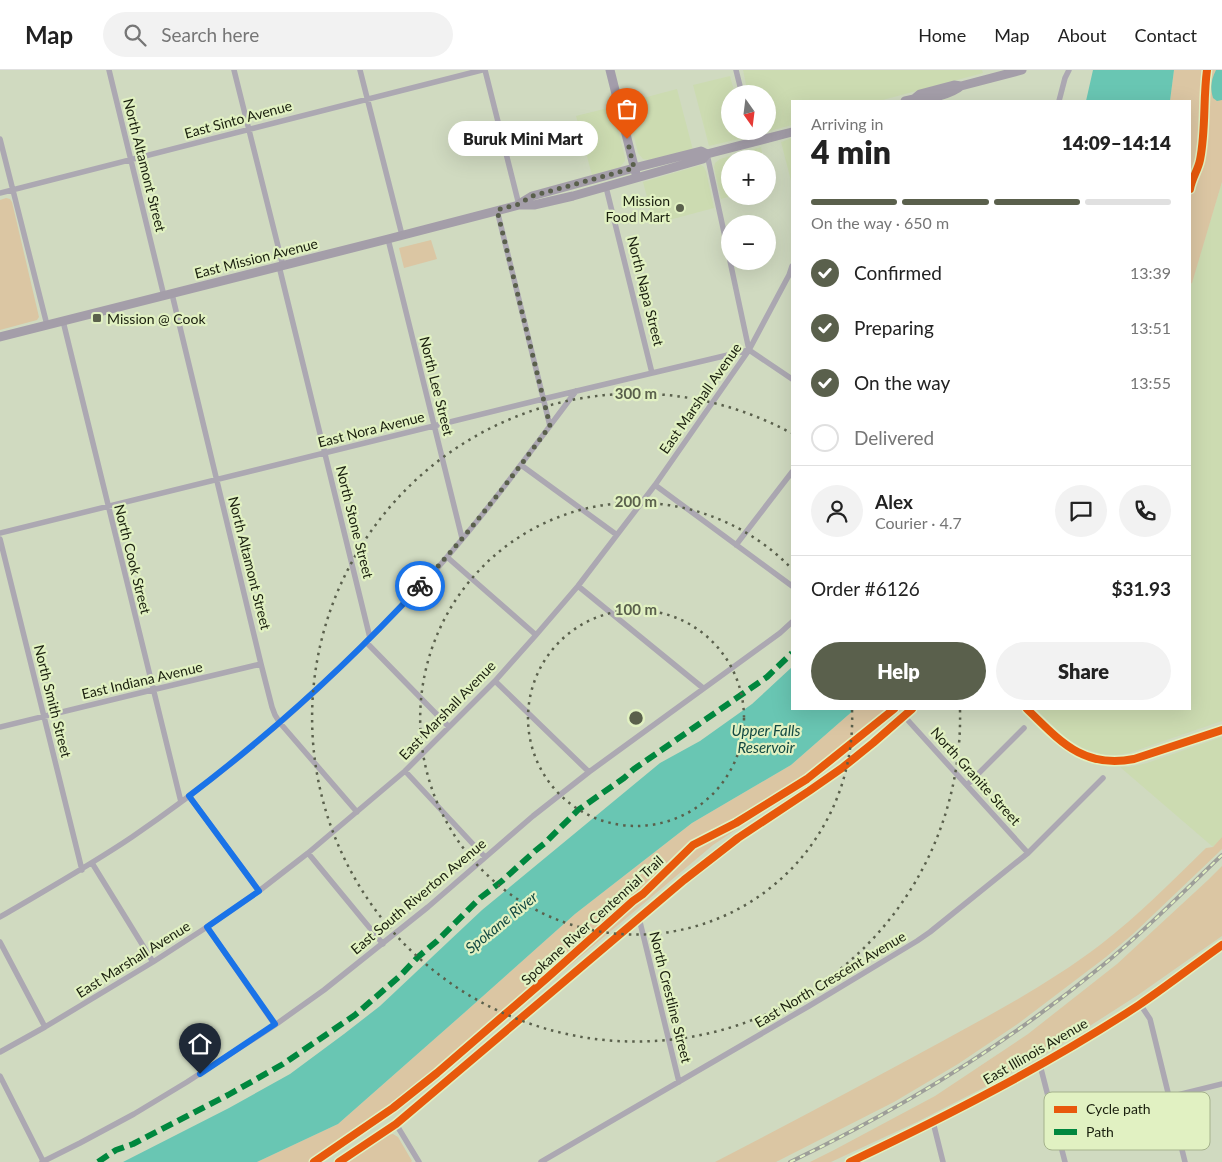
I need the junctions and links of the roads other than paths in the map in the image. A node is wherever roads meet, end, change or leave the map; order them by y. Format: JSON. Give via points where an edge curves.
{"nodes":[{"id":1,"x":109,"y":70,"type":"edge"},
{"id":2,"x":234,"y":70,"type":"edge"},
{"id":3,"x":360,"y":70,"type":"edge"},
{"id":4,"x":484,"y":70,"type":"edge"},
{"id":5,"x":610,"y":70,"type":"edge"},
{"id":6,"x":736,"y":70,"type":"edge"},
{"id":7,"x":1022,"y":70,"type":"edge"},
{"id":8,"x":1069,"y":70,"type":"edge"},
{"id":9,"x":1062,"y":71,"type":"edge"},
{"id":10,"x":987,"y":74,"type":"edge"},
{"id":11,"x":1065,"y":78,"type":"junction"},
{"id":12,"x":740,"y":85,"type":"edge"},
{"id":13,"x":961,"y":86,"type":"junction"},
{"id":14,"x":942,"y":98,"type":"edge"},
{"id":15,"x":367,"y":99,"type":"junction"},
{"id":16,"x":910,"y":100,"type":"edge"},
{"id":17,"x":1059,"y":100,"type":"edge"},
{"id":18,"x":249,"y":129,"type":"junction"},
{"id":19,"x":791,"y":132,"type":"edge"},
{"id":20,"x":0,"y":139,"type":"edge"},
{"id":21,"x":754,"y":142,"type":"joint"},
{"id":22,"x":707,"y":154,"type":"junction"},
{"id":23,"x":131,"y":160,"type":"junction"},
{"id":24,"x":634,"y":168,"type":"junction"},
{"id":25,"x":637,"y":179,"type":"junction"},
{"id":26,"x":606,"y":187,"type":"junction"},
{"id":27,"x":13,"y":190,"type":"junction"},
{"id":28,"x":0,"y":193,"type":"edge"},
{"id":29,"x":519,"y":204,"type":"junction"},
{"id":30,"x":497,"y":210,"type":"junction"},
{"id":31,"x":721,"y":219,"type":"edge"},
{"id":32,"x":402,"y":236,"type":"junction"},
{"id":33,"x":388,"y":239,"type":"junction"},
{"id":34,"x":281,"y":266,"type":"junction"},
{"id":35,"x":732,"y":270,"type":"edge"},
{"id":36,"x":791,"y":276,"type":"edge"},
{"id":37,"x":168,"y":295,"type":"junction"},
{"id":38,"x":62,"y":321,"type":"junction"},
{"id":39,"x":47,"y":325,"type":"junction"},
{"id":40,"x":0,"y":337,"type":"edge"},
{"id":41,"x":749,"y":350,"type":"junction"},
{"id":42,"x":652,"y":373,"type":"junction"},
{"id":43,"x":791,"y":378,"type":"edge"},
{"id":44,"x":576,"y":391,"type":"junction"},
{"id":45,"x":543,"y":399,"type":"junction"},
{"id":46,"x":435,"y":426,"type":"junction"},
{"id":47,"x":550,"y":426,"type":"junction"},
{"id":48,"x":325,"y":453,"type":"junction"},
{"id":49,"x":521,"y":465,"type":"junction"},
{"id":50,"x":791,"y":473,"type":"edge"},
{"id":51,"x":217,"y":479,"type":"junction"},
{"id":52,"x":655,"y":485,"type":"junction"},
{"id":53,"x":108,"y":506,"type":"junction"},
{"id":54,"x":0,"y":533,"type":"edge"},
{"id":55,"x":617,"y":535,"type":"junction"},
{"id":56,"x":462,"y":538,"type":"junction"},
{"id":57,"x":0,"y":539,"type":"edge"},
{"id":58,"x":736,"y":544,"type":"junction"},
{"id":59,"x":447,"y":557,"type":"junction"},
{"id":60,"x":791,"y":585,"type":"edge"},
{"id":61,"x":578,"y":586,"type":"junction"},
{"id":62,"x":791,"y":623,"type":"edge"},
{"id":63,"x":536,"y":635,"type":"junction"},
{"id":64,"x":368,"y":640,"type":"junction"},
{"id":65,"x":261,"y":664,"type":"junction"},
{"id":66,"x":495,"y":681,"type":"junction"},
{"id":67,"x":704,"y":688,"type":"junction"},
{"id":68,"x":152,"y":690,"type":"junction"},
{"id":69,"x":911,"y":710,"type":"edge"},
{"id":70,"x":1029,"y":710,"type":"edge"},
{"id":71,"x":44,"y":716,"type":"junction"},
{"id":72,"x":904,"y":716,"type":"junction"},
{"id":73,"x":280,"y":722,"type":"junction"},
{"id":74,"x":0,"y":727,"type":"edge"},
{"id":75,"x":449,"y":727,"type":"junction"},
{"id":76,"x":1024,"y":728,"type":"dead end"},
{"id":77,"x":1222,"y":730,"type":"edge"},
{"id":78,"x":405,"y":771,"type":"junction"},
{"id":79,"x":589,"y":772,"type":"junction"},
{"id":80,"x":1103,"y":778,"type":"dead end"},
{"id":81,"x":967,"y":784,"type":"junction"},
{"id":82,"x":189,"y":796,"type":"junction"},
{"id":83,"x":181,"y":802,"type":"junction"},
{"id":84,"x":357,"y":812,"type":"junction"},
{"id":85,"x":308,"y":853,"type":"junction"},
{"id":86,"x":1028,"y":853,"type":"junction"},
{"id":87,"x":486,"y":857,"type":"junction"},
{"id":88,"x":92,"y":863,"type":"junction"},
{"id":89,"x":82,"y":870,"type":"junction"},
{"id":90,"x":259,"y":891,"type":"junction"},
{"id":91,"x":0,"y":917,"type":"edge"},
{"id":92,"x":639,"y":918,"type":"junction"},
{"id":93,"x":207,"y":927,"type":"junction"},
{"id":94,"x":0,"y":942,"type":"edge"},
{"id":95,"x":383,"y":944,"type":"junction"},
{"id":96,"x":1222,"y":945,"type":"edge"},
{"id":97,"x":153,"y":962,"type":"junction"},
{"id":98,"x":1140,"y":1004,"type":"junction"},
{"id":99,"x":275,"y":1024,"type":"junction"},
{"id":100,"x":45,"y":1027,"type":"junction"},
{"id":101,"x":0,"y":1052,"type":"edge"},
{"id":102,"x":1040,"y":1065,"type":"junction"},
{"id":103,"x":0,"y":1076,"type":"edge"},
{"id":104,"x":679,"y":1082,"type":"junction"},
{"id":105,"x":1222,"y":1084,"type":"edge"},
{"id":106,"x":1047,"y":1092,"type":"edge"},
{"id":107,"x":1168,"y":1092,"type":"edge"},
{"id":108,"x":1189,"y":1092,"type":"edge"},
{"id":109,"x":933,"y":1122,"type":"junction"},
{"id":110,"x":396,"y":1124,"type":"junction"},
{"id":111,"x":43,"y":1162,"type":"edge"},
{"id":112,"x":339,"y":1162,"type":"edge"},
{"id":113,"x":418,"y":1162,"type":"edge"},
{"id":114,"x":541,"y":1162,"type":"edge"},
{"id":115,"x":850,"y":1162,"type":"edge"},
{"id":116,"x":943,"y":1162,"type":"edge"}],
"edges":[{"from":1,"to":23,"type":"street","name":"North Altamont Street"},
{"from":2,"to":18,"type":"street","name":"North Stone Street"},
{"from":3,"to":15,"type":"street"},
{"from":4,"to":15,"type":"street","name":"East Sinto Avenue"},
{"from":4,"to":29,"type":"street"},
{"from":5,"to":24,"type":"main road"},
{"from":6,"to":12,"type":"street"},
{"from":7,"to":10,"type":"main road"},
{"from":8,"to":11,"type":"street"},
{"from":9,"to":11,"type":"street"},
{"from":10,"to":13,"type":"main road"},
{"from":11,"to":17,"type":"street"},
{"from":13,"to":14,"type":"main road"},
{"from":13,"to":16,"type":"main road","via":[[920,94]]},
{"from":14,"to":16,"type":"main road"},
{"from":15,"to":18,"type":"street","name":"East Sinto Avenue"},
{"from":15,"to":32,"type":"street"},
{"from":18,"to":23,"type":"street","name":"East Sinto Avenue"},
{"from":18,"to":34,"type":"street","name":"North Stone Street"},
{"from":19,"to":21,"type":"main road","name":"East Mission Avenue"},
{"from":20,"to":27,"type":"street"},
{"from":21,"to":22,"type":"main road","name":"East Mission Avenue"},
{"from":22,"to":24,"type":"main road","name":"East Mission Avenue","via":[[701,151]]},
{"from":22,"to":25,"type":"main road","name":"East Mission Avenue","via":[[703,159]]},
{"from":22,"to":31,"type":"street"},
{"from":23,"to":27,"type":"street","name":"East Sinto Avenue"},
{"from":23,"to":37,"type":"street","name":"North Altamont Street"},
{"from":24,"to":25,"type":"main road"},
{"from":24,"to":29,"type":"main road","name":"East Mission Avenue","via":[[532,196]]},
{"from":25,"to":26,"type":"main road","name":"East Mission Avenue"},
{"from":26,"to":29,"type":"main road","name":"East Mission Avenue","via":[[534,205]]},
{"from":26,"to":42,"type":"street","name":"North Napa Street"},
{"from":27,"to":28,"type":"street","name":"East Sinto Avenue"},
{"from":27,"to":39,"type":"street"},
{"from":29,"to":30,"type":"main road","name":"East Mission Avenue"},
{"from":30,"to":32,"type":"main road","name":"East Mission Avenue"},
{"from":30,"to":45,"type":"street"},
{"from":32,"to":33,"type":"main road","name":"East Mission Avenue"},
{"from":33,"to":34,"type":"main road","name":"East Mission Avenue"},
{"from":33,"to":46,"type":"street","name":"North Lee Street"},
{"from":34,"to":37,"type":"main road","name":"East Mission Avenue"},
{"from":34,"to":48,"type":"street","name":"North Stone Street"},
{"from":35,"to":41,"type":"street"},
{"from":36,"to":41,"type":"street","name":"East Marshall Avenue"},
{"from":37,"to":38,"type":"main road","name":"East Mission Avenue"},
{"from":37,"to":51,"type":"street","name":"North Altamont Street"},
{"from":38,"to":39,"type":"main road","name":"East Mission Avenue"},
{"from":38,"to":53,"type":"street","name":"North Cook Street"},
{"from":39,"to":40,"type":"main road","name":"East Mission Avenue"},
{"from":41,"to":42,"type":"street","name":"East Nora Avenue"},
{"from":41,"to":43,"type":"street"},
{"from":41,"to":52,"type":"street","name":"East Marshall Avenue"},
{"from":42,"to":44,"type":"street","name":"East Nora Avenue"},
{"from":44,"to":45,"type":"street","name":"East Nora Avenue"},
{"from":44,"to":47,"type":"street"},
{"from":45,"to":46,"type":"street","name":"East Nora Avenue"},
{"from":45,"to":47,"type":"street"},
{"from":46,"to":48,"type":"street","name":"East Nora Avenue"},
{"from":46,"to":56,"type":"street","name":"North Lee Street"},
{"from":47,"to":49,"type":"street"},
{"from":48,"to":51,"type":"street","name":"East Nora Avenue"},
{"from":48,"to":64,"type":"street","name":"North Stone Street"},
{"from":49,"to":55,"type":"street"},
{"from":49,"to":56,"type":"street"},
{"from":50,"to":58,"type":"street"},
{"from":51,"to":53,"type":"street","name":"East Nora Avenue"},
{"from":51,"to":65,"type":"street","name":"North Altamont Street"},
{"from":52,"to":55,"type":"street","name":"East Marshall Avenue"},
{"from":52,"to":58,"type":"street"},
{"from":53,"to":54,"type":"street","name":"East Nora Avenue"},
{"from":53,"to":68,"type":"street","name":"North Cook Street"},
{"from":55,"to":61,"type":"street","name":"East Marshall Avenue"},
{"from":56,"to":59,"type":"street"},
{"from":57,"to":71,"type":"street","name":"North Smith Street"},
{"from":58,"to":60,"type":"street"},
{"from":59,"to":63,"type":"street"},
{"from":59,"to":64,"type":"street"},
{"from":61,"to":63,"type":"street","name":"East Marshall Avenue"},
{"from":61,"to":67,"type":"street"},
{"from":62,"to":67,"type":"street","name":"East South Riverton Avenue"},
{"from":63,"to":66,"type":"street","name":"East Marshall Avenue"},
{"from":64,"to":73,"type":"street"},
{"from":64,"to":75,"type":"street"},
{"from":65,"to":68,"type":"street","name":"East Indiana Avenue"},
{"from":65,"to":73,"type":"street","name":"North Altamont Street","via":[[272,707]]},
{"from":66,"to":75,"type":"street","name":"East Marshall Avenue"},
{"from":66,"to":79,"type":"street"},
{"from":67,"to":79,"type":"street","name":"East South Riverton Avenue"},
{"from":68,"to":71,"type":"street","name":"East Indiana Avenue"},
{"from":68,"to":83,"type":"street","name":"North Cook Street"},
{"from":69,"to":72,"type":"street"},
{"from":70,"to":77,"type":"street","via":[[1071,748],[1104,760],[1134,759]]},
{"from":71,"to":74,"type":"street","name":"East Indiana Avenue"},
{"from":71,"to":89,"type":"street","name":"North Smith Street"},
{"from":72,"to":81,"type":"street","name":"North Granite Street"},
{"from":72,"to":92,"type":"street","via":[[842,768],[738,838]]},
{"from":73,"to":82,"type":"street"},
{"from":73,"to":84,"type":"street","name":"North Altamont Street"},
{"from":75,"to":78,"type":"street","name":"East Marshall Avenue"},
{"from":76,"to":81,"type":"street"},
{"from":78,"to":84,"type":"street","name":"East Marshall Avenue"},
{"from":78,"to":87,"type":"street"},
{"from":79,"to":87,"type":"street","name":"East South Riverton Avenue"},
{"from":80,"to":86,"type":"street","name":"East North Crescent Avenue"},
{"from":81,"to":86,"type":"street","name":"North Granite Street"},
{"from":82,"to":83,"type":"street"},
{"from":82,"to":90,"type":"street"},
{"from":83,"to":88,"type":"street"},
{"from":84,"to":85,"type":"street","name":"East Marshall Avenue"},
{"from":85,"to":90,"type":"street","name":"East Marshall Avenue"},
{"from":85,"to":95,"type":"street"},
{"from":86,"to":104,"type":"street","name":"East North Crescent Avenue","via":[[917,941]]},
{"from":87,"to":95,"type":"street","name":"East South Riverton Avenue"},
{"from":88,"to":89,"type":"street"},
{"from":88,"to":97,"type":"street"},
{"from":89,"to":91,"type":"street"},
{"from":90,"to":93,"type":"street","name":"East Marshall Avenue"},
{"from":92,"to":104,"type":"street","name":"North Crestline Street"},
{"from":92,"to":110,"type":"street"},
{"from":93,"to":97,"type":"street","name":"East Marshall Avenue"},
{"from":93,"to":99,"type":"street"},
{"from":94,"to":100,"type":"street"},
{"from":95,"to":99,"type":"street","name":"East South Riverton Avenue"},
{"from":96,"to":98,"type":"main road","name":"East Illinois Avenue"},
{"from":97,"to":100,"type":"street","name":"East Marshall Avenue"},
{"from":98,"to":102,"type":"main road","name":"East Illinois Avenue"},
{"from":98,"to":107,"type":"street","via":[[1150,1019]]},
{"from":99,"to":111,"type":"street","name":"East South Riverton Avenue","via":[[159,1100]]},
{"from":100,"to":101,"type":"street","name":"East Marshall Avenue"},
{"from":102,"to":106,"type":"street"},
{"from":102,"to":109,"type":"main road","name":"East Illinois Avenue"},
{"from":103,"to":111,"type":"street"},
{"from":104,"to":114,"type":"street","name":"East North Crescent Avenue"},
{"from":105,"to":108,"type":"street"},
{"from":109,"to":115,"type":"main road","name":"East Illinois Avenue"},
{"from":109,"to":116,"type":"street"},
{"from":110,"to":112,"type":"street"},
{"from":110,"to":113,"type":"street"}]}
